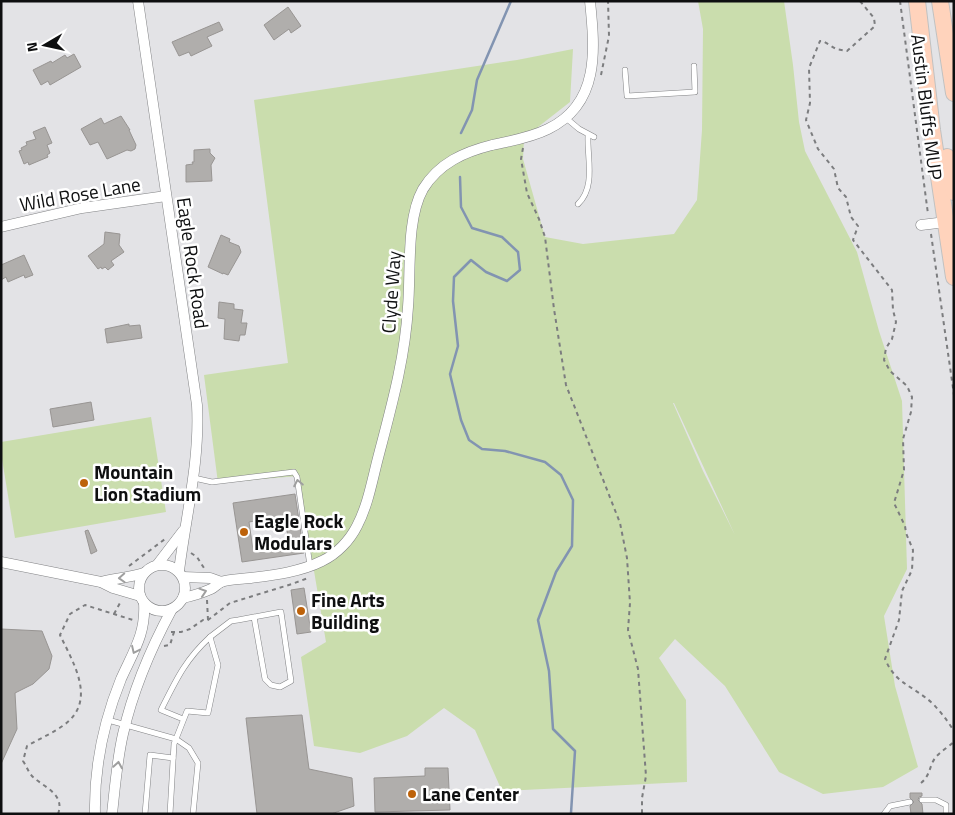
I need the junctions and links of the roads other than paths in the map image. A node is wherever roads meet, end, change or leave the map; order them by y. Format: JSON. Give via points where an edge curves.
{"nodes":[{"id":1,"x":138,"y":1,"type":"edge"},
{"id":2,"x":590,"y":1,"type":"edge"},
{"id":3,"x":918,"y":1,"type":"edge"},
{"id":4,"x":940,"y":1,"type":"edge"},
{"id":5,"x":694,"y":66,"type":"dead end"},
{"id":6,"x":625,"y":70,"type":"dead end"},
{"id":7,"x":928,"y":85,"type":"junction"},
{"id":8,"x":954,"y":93,"type":"edge"},
{"id":9,"x":565,"y":118,"type":"junction"},
{"id":10,"x":954,"y":192,"type":"edge"},
{"id":11,"x":166,"y":196,"type":"junction"},
{"id":12,"x":578,"y":204,"type":"dead end"},
{"id":13,"x":1,"y":227,"type":"edge"},
{"id":14,"x":954,"y":277,"type":"edge"},
{"id":15,"x":194,"y":478,"type":"junction"},
{"id":16,"x":184,"y":530,"type":"junction"},
{"id":17,"x":1,"y":562,"type":"edge"},
{"id":18,"x":157,"y":565,"type":"junction"},
{"id":19,"x":312,"y":570,"type":"junction"},
{"id":20,"x":144,"y":573,"type":"junction"},
{"id":21,"x":181,"y":574,"type":"junction"},
{"id":22,"x":100,"y":582,"type":"junction"},
{"id":23,"x":221,"y":582,"type":"junction"},
{"id":24,"x":183,"y":598,"type":"junction"},
{"id":25,"x":142,"y":600,"type":"junction"},
{"id":26,"x":172,"y":609,"type":"junction"},
{"id":27,"x":254,"y":617,"type":"junction"},
{"id":28,"x":210,"y":637,"type":"junction"},
{"id":29,"x":184,"y":719,"type":"junction"},
{"id":30,"x":108,"y":720,"type":"junction"},
{"id":31,"x":125,"y":725,"type":"junction"},
{"id":32,"x":176,"y":739,"type":"junction"},
{"id":33,"x":173,"y":758,"type":"junction"},
{"id":34,"x":922,"y":800,"type":"dead end"},
{"id":35,"x":910,"y":802,"type":"dead end"},
{"id":36,"x":95,"y":814,"type":"edge"},
{"id":37,"x":112,"y":814,"type":"edge"},
{"id":38,"x":145,"y":814,"type":"edge"},
{"id":39,"x":170,"y":814,"type":"edge"},
{"id":40,"x":193,"y":814,"type":"edge"},
{"id":41,"x":884,"y":814,"type":"edge"},
{"id":42,"x":946,"y":814,"type":"edge"}],
"edges":[{"from":1,"to":11,"type":"street","name":"Eagle Rock Road"},
{"from":2,"to":9,"type":"street","name":"Clyde Way","via":[[593,46],[588,88]]},
{"from":3,"to":7,"type":"main road"},
{"from":4,"to":8,"type":"main road"},
{"from":5,"to":6,"type":"lane","via":[[695,92],[627,96]]},
{"from":7,"to":10,"type":"main road"},
{"from":7,"to":14,"type":"main road","via":[[932,224]]},
{"from":9,"to":12,"type":"lane","via":[[591,136],[586,194]]},
{"from":9,"to":19,"type":"street","name":"Clyde Way","via":[[548,129],[473,150],[455,158],[430,178],[415,207],[404,351],[367,502],[348,540]]},
{"from":11,"to":13,"type":"street","name":"Wild Rose Lane","via":[[82,208]]},
{"from":11,"to":15,"type":"street","name":"Eagle Rock Road","via":[[197,404]]},
{"from":15,"to":16,"type":"street","name":"Eagle Rock Road"},
{"from":19,"to":15,"type":"lane","one_way":true,"via":[[298,477],[294,472],[212,482]]},
{"from":16,"to":18,"type":"street","name":"Eagle Rock Road"},
{"from":16,"to":21,"type":"street","name":"Eagle Rock Road"},
{"from":17,"to":22,"type":"street"},
{"from":18,"to":20,"type":"street","name":"Eagle Rock Road"},
{"from":18,"to":21,"type":"street","via":[[173,567]]},
{"from":19,"to":23,"type":"street","name":"Clyde Way"},
{"from":20,"to":22,"type":"street","one_way":true},
{"from":20,"to":25,"type":"street","via":[[139,588]]},
{"from":21,"to":23,"type":"street"},
{"from":21,"to":24,"type":"street","name":"Eagle Rock Road"},
{"from":22,"to":25,"type":"street"},
{"from":24,"to":23,"type":"street","one_way":true,"via":[[211,589]]},
{"from":24,"to":26,"type":"street"},
{"from":25,"to":26,"type":"street","via":[[158,611]]},
{"from":25,"to":30,"type":"street","one_way":true,"via":[[144,624]]},
{"from":26,"to":31,"type":"street","via":[[151,652]]},
{"from":27,"to":27,"type":"lane","via":[[281,612],[291,680],[280,687],[264,679]]},
{"from":27,"to":28,"type":"lane","via":[[231,621]]},
{"from":28,"to":29,"type":"lane","via":[[218,665],[208,713],[187,711]]},
{"from":28,"to":29,"type":"lane","via":[[179,674],[161,710]]},
{"from":29,"to":32,"type":"lane"},
{"from":30,"to":31,"type":"lane"},
{"from":30,"to":36,"type":"street","via":[[97,769]]},
{"from":31,"to":32,"type":"lane"},
{"from":37,"to":31,"type":"street","one_way":true},
{"from":32,"to":33,"type":"lane"},
{"from":32,"to":40,"type":"lane","via":[[189,748],[198,763]]},
{"from":33,"to":38,"type":"lane","via":[[150,755]]},
{"from":33,"to":39,"type":"lane"},
{"from":34,"to":42,"type":"lane","via":[[936,800],[946,805]]},
{"from":35,"to":41,"type":"lane","via":[[890,806]]}]}
